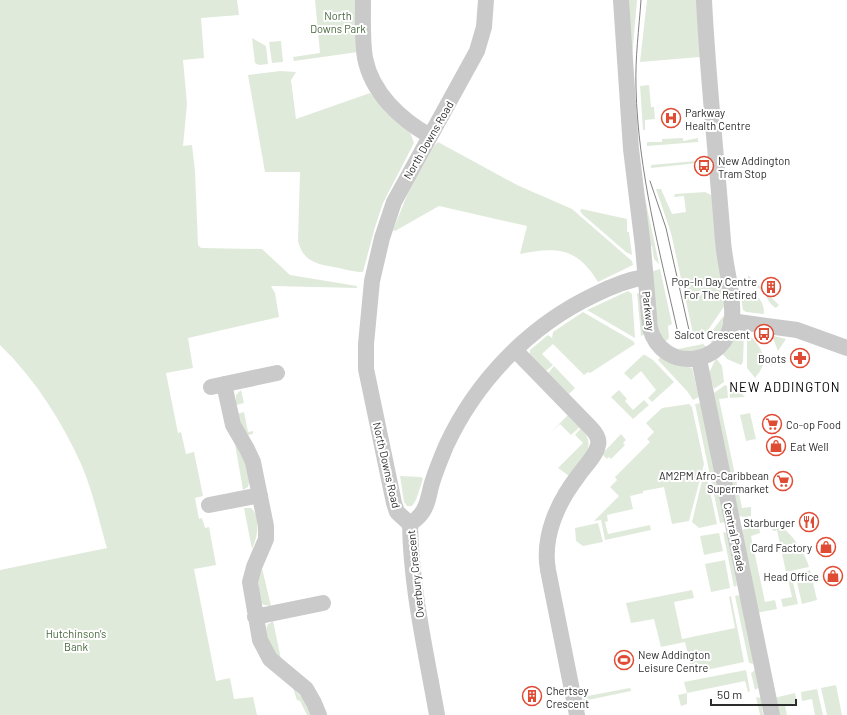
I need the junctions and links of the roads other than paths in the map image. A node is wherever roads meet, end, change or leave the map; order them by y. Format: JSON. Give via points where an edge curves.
{"nodes":[{"id":1,"x":363,"y":0,"type":"edge"},
{"id":2,"x":486,"y":0,"type":"edge"},
{"id":3,"x":621,"y":0,"type":"edge"},
{"id":4,"x":704,"y":0,"type":"edge"},
{"id":5,"x":430,"y":136,"type":"junction"},
{"id":6,"x":645,"y":277,"type":"junction"},
{"id":7,"x":731,"y":322,"type":"junction"},
{"id":8,"x":847,"y":348,"type":"edge"},
{"id":9,"x":515,"y":350,"type":"junction"},
{"id":10,"x":699,"y":359,"type":"junction"},
{"id":11,"x":277,"y":373,"type":"dead end"},
{"id":12,"x":260,"y":495,"type":"junction"},
{"id":13,"x":209,"y":505,"type":"dead end"},
{"id":14,"x":410,"y":524,"type":"junction"},
{"id":15,"x":324,"y":603,"type":"dead end"},
{"id":16,"x":255,"y":617,"type":"junction"},
{"id":17,"x":319,"y":715,"type":"edge"},
{"id":18,"x":437,"y":715,"type":"edge"},
{"id":19,"x":577,"y":715,"type":"edge"},
{"id":20,"x":772,"y":715,"type":"edge"}],
"edges":[{"from":1,"to":5,"type":"street","via":[[365,56],[372,80],[397,111]]},
{"from":2,"to":5,"type":"street","name":"North Downs Road","via":[[484,27],[477,51]]},
{"from":3,"to":6,"type":"street","name":"Parkway","via":[[631,149]]},
{"from":4,"to":7,"type":"street"},
{"from":5,"to":14,"type":"street","name":"North Downs Road","via":[[404,181],[365,280],[367,373],[394,503],[398,512]]},
{"from":6,"to":9,"type":"street","name":"Overbury Crescent","via":[[619,284],[574,305],[545,324]]},
{"from":6,"to":10,"type":"street","name":"Parkway","via":[[653,339],[668,354]]},
{"from":7,"to":8,"type":"street","via":[[797,330]]},
{"from":7,"to":10,"type":"street","via":[[728,333],[719,347]]},
{"from":9,"to":14,"type":"street","name":"Overbury Crescent","via":[[489,378],[463,414],[440,460],[424,510]]},
{"from":9,"to":19,"type":"street","via":[[590,426],[598,440],[597,449],[560,504],[547,547],[548,570]]},
{"from":10,"to":20,"type":"street","name":"Central Parade"},
{"from":11,"to":12,"type":"street","via":[[218,385],[231,421],[252,458]]},
{"from":12,"to":13,"type":"street"},
{"from":12,"to":16,"type":"street","via":[[266,531],[250,578]]},
{"from":14,"to":18,"type":"street","name":"Overbury Crescent","via":[[419,616]]},
{"from":15,"to":16,"type":"street"},
{"from":16,"to":17,"type":"street","via":[[260,640],[267,655],[306,689]]}]}
